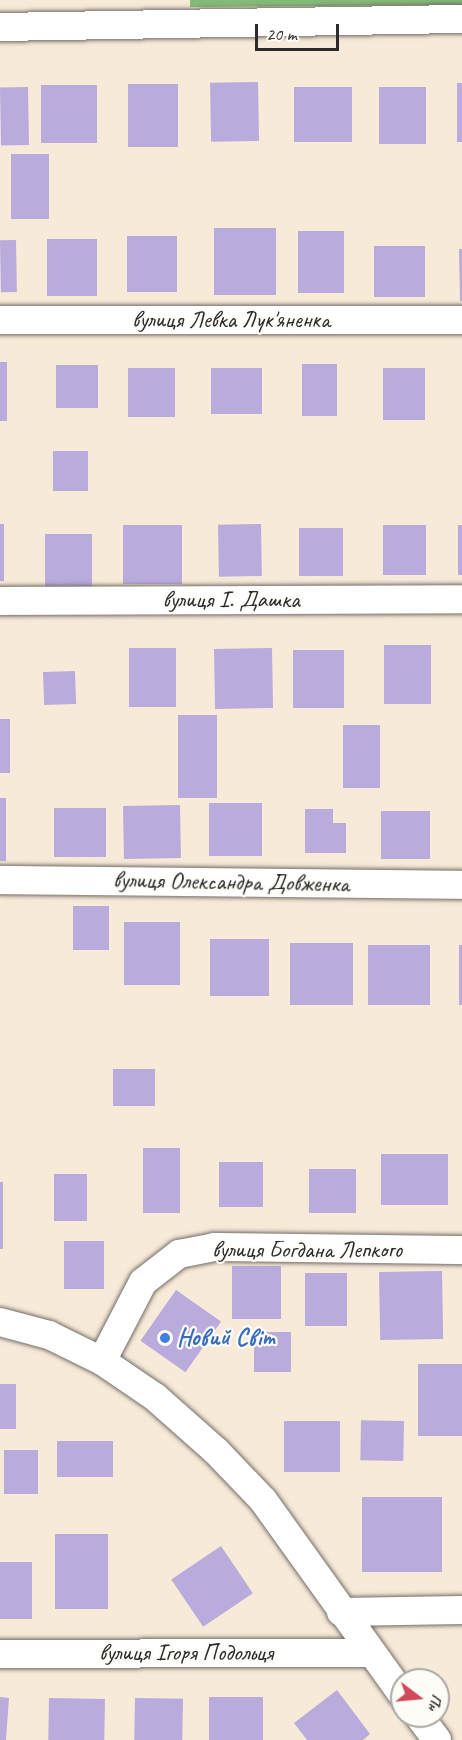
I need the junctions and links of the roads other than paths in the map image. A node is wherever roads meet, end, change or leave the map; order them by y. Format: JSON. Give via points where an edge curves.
{"nodes":[{"id":1,"x":462,"y":19,"type":"edge"},
{"id":2,"x":0,"y":27,"type":"edge"},
{"id":3,"x":0,"y":320,"type":"edge"},
{"id":4,"x":462,"y":320,"type":"edge"},
{"id":5,"x":462,"y":599,"type":"edge"},
{"id":6,"x":0,"y":601,"type":"edge"},
{"id":7,"x":0,"y":880,"type":"edge"},
{"id":8,"x":462,"y":885,"type":"edge"},
{"id":9,"x":462,"y":1250,"type":"edge"},
{"id":10,"x":0,"y":1322,"type":"edge"},
{"id":11,"x":102,"y":1361,"type":"junction"},
{"id":12,"x":462,"y":1610,"type":"edge"},
{"id":13,"x":340,"y":1612,"type":"junction"},
{"id":14,"x":0,"y":1653,"type":"edge"},
{"id":15,"x":371,"y":1653,"type":"junction"},
{"id":16,"x":390,"y":1678,"type":"edge"}],
"edges":[{"from":1,"to":2,"type":"street"},
{"from":3,"to":4,"type":"street","name":"вулиця Левка Лук'яненка"},
{"from":5,"to":6,"type":"street","name":"вулиця І. Дашка"},
{"from":7,"to":8,"type":"street","name":"вулиця Олександра Довженка"},
{"from":9,"to":11,"type":"street","name":"вулиця Богдана Лепкого","via":[[214,1247],[179,1254],[143,1282]]},
{"from":10,"to":11,"type":"street","via":[[49,1335]]},
{"from":11,"to":13,"type":"street","via":[[155,1397],[263,1500]]},
{"from":12,"to":13,"type":"street"},
{"from":13,"to":15,"type":"street"},
{"from":14,"to":15,"type":"street","name":"вулиця Ігоря Подольця"},
{"from":15,"to":16,"type":"street"}]}
